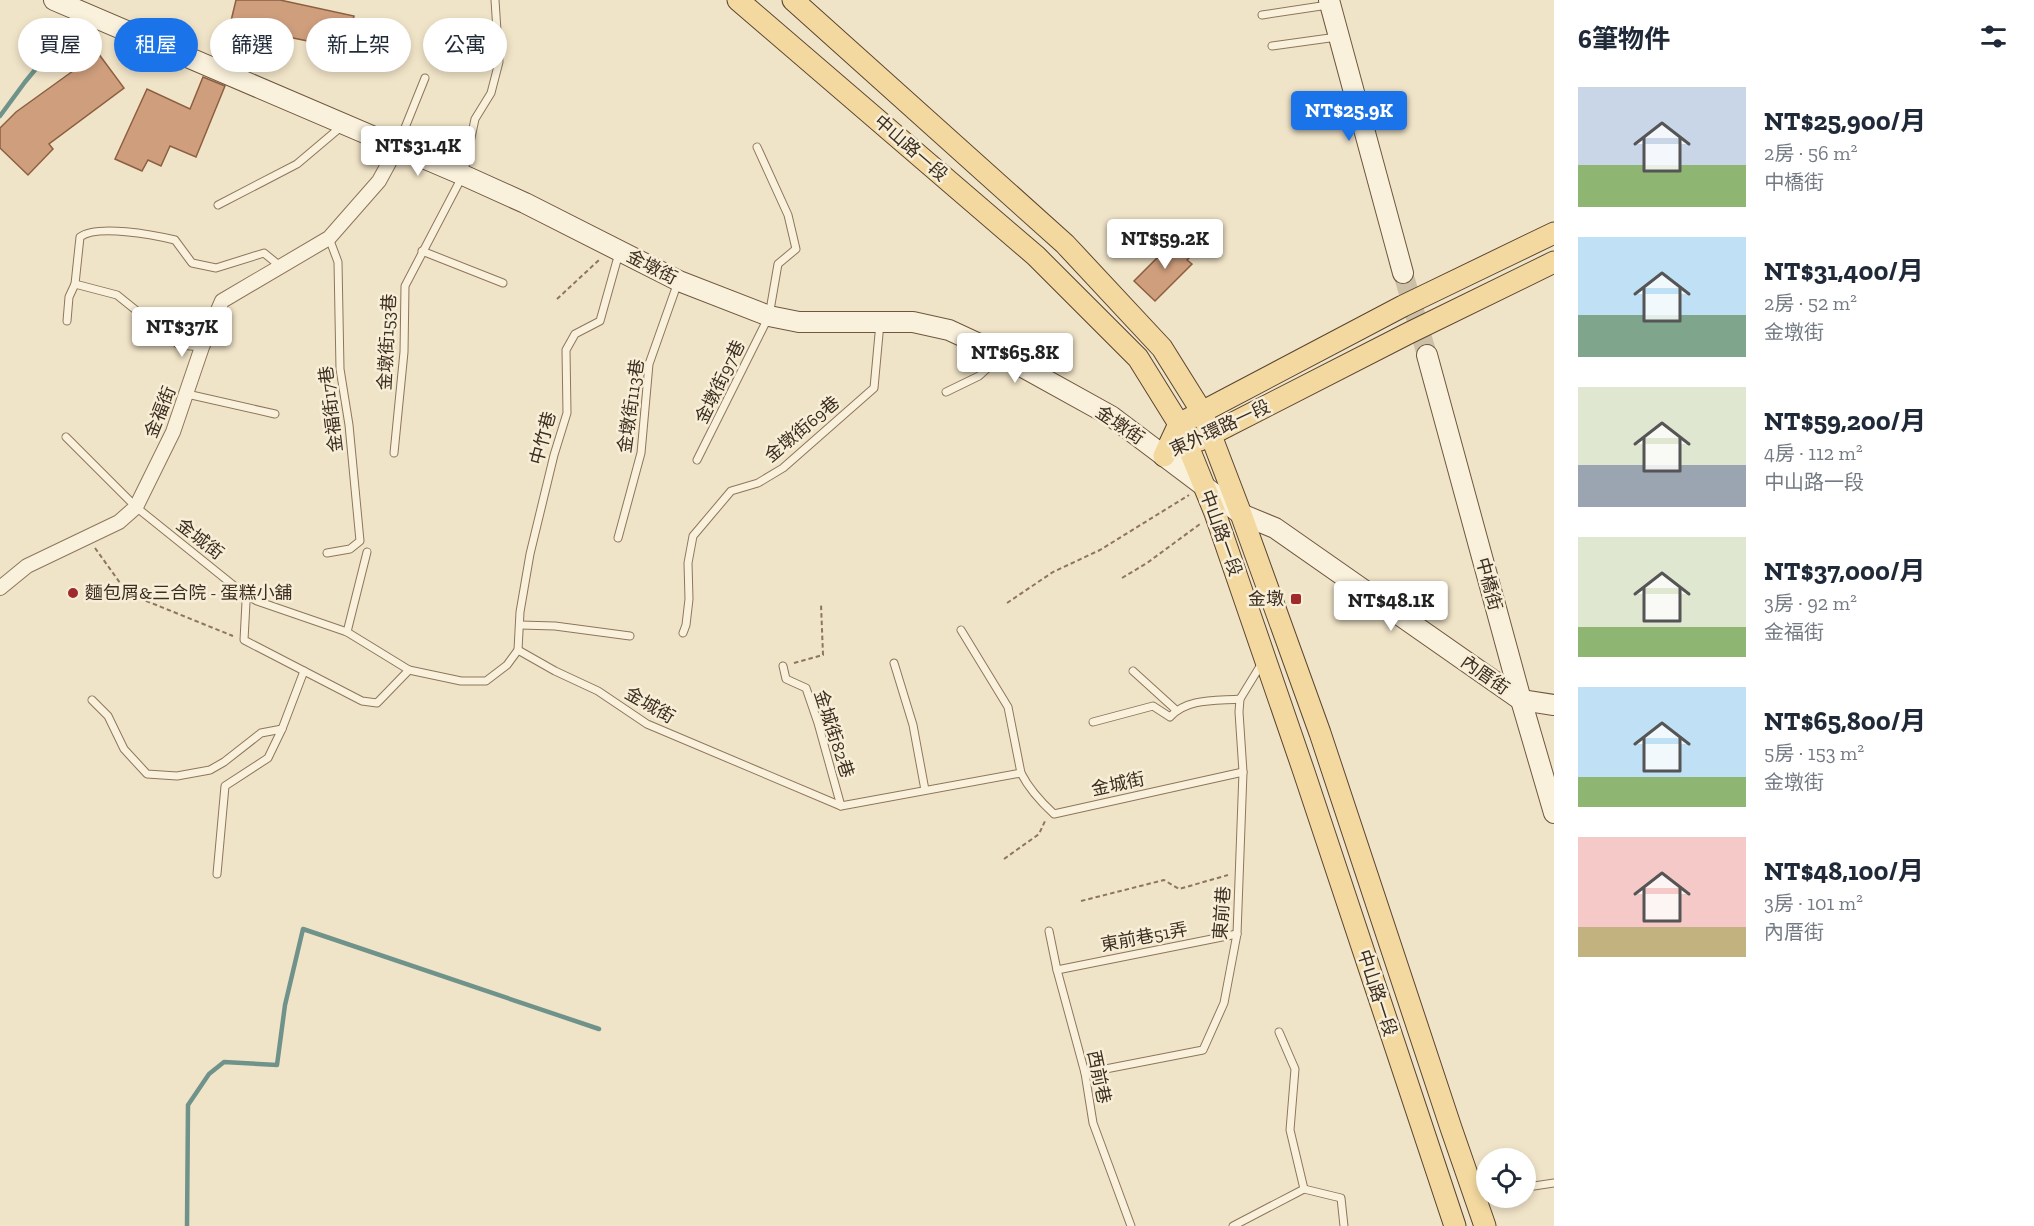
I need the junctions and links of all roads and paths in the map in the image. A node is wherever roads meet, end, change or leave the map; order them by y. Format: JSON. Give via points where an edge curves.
{"nodes":[{"id":1,"x":495,"y":0,"type":"edge"},
{"id":2,"x":738,"y":0,"type":"edge"},
{"id":3,"x":793,"y":0,"type":"edge"},
{"id":4,"x":1329,"y":2,"type":"edge"},
{"id":5,"x":67,"y":6,"type":"edge"},
{"id":6,"x":1262,"y":15,"type":"dead end"},
{"id":7,"x":1340,"y":36,"type":"junction"},
{"id":8,"x":1272,"y":46,"type":"dead end"},
{"id":9,"x":425,"y":78,"type":"dead end"},
{"id":10,"x":344,"y":125,"type":"junction"},
{"id":11,"x":757,"y":147,"type":"dead end"},
{"id":12,"x":397,"y":148,"type":"junction"},
{"id":13,"x":463,"y":175,"type":"junction"},
{"id":14,"x":218,"y":205,"type":"dead end"},
{"id":15,"x":1554,"y":233,"type":"edge"},
{"id":16,"x":329,"y":238,"type":"junction"},
{"id":17,"x":615,"y":248,"type":"junction"},
{"id":18,"x":422,"y":251,"type":"junction"},
{"id":19,"x":1554,"y":262,"type":"edge"},
{"id":20,"x":280,"y":266,"type":"junction"},
{"id":21,"x":1403,"y":273,"type":"tunnel mouth"},
{"id":22,"x":678,"y":281,"type":"junction"},
{"id":23,"x":503,"y":283,"type":"dead end"},
{"id":24,"x":75,"y":284,"type":"junction"},
{"id":25,"x":556,"y":299,"type":"dead end"},
{"id":26,"x":769,"y":316,"type":"junction"},
{"id":27,"x":67,"y":321,"type":"dead end"},
{"id":28,"x":880,"y":324,"type":"junction"},
{"id":29,"x":202,"y":347,"type":"junction"},
{"id":30,"x":1427,"y":354,"type":"tunnel mouth"},
{"id":31,"x":1002,"y":356,"type":"junction"},
{"id":32,"x":946,"y":392,"type":"dead end"},
{"id":33,"x":187,"y":394,"type":"junction"},
{"id":34,"x":1202,"y":412,"type":"junction"},
{"id":35,"x":275,"y":414,"type":"dead end"},
{"id":36,"x":1179,"y":424,"type":"junction"},
{"id":37,"x":1212,"y":435,"type":"junction"},
{"id":38,"x":66,"y":437,"type":"dead end"},
{"id":39,"x":1187,"y":445,"type":"junction"},
{"id":40,"x":393,"y":453,"type":"dead end"},
{"id":41,"x":1164,"y":456,"type":"junction"},
{"id":42,"x":698,"y":460,"type":"dead end"},
{"id":43,"x":1204,"y":486,"type":"junction"},
{"id":44,"x":136,"y":507,"type":"junction"},
{"id":45,"x":1215,"y":513,"type":"junction"},
{"id":46,"x":1241,"y":514,"type":"junction"},
{"id":47,"x":87,"y":536,"type":"junction"},
{"id":48,"x":618,"y":538,"type":"dead end"},
{"id":49,"x":367,"y":552,"type":"dead end"},
{"id":50,"x":327,"y":553,"type":"dead end"},
{"id":51,"x":1122,"y":578,"type":"dead end"},
{"id":52,"x":0,"y":588,"type":"edge"},
{"id":53,"x":243,"y":593,"type":"junction"},
{"id":54,"x":1007,"y":603,"type":"dead end"},
{"id":55,"x":821,"y":604,"type":"dead end"},
{"id":56,"x":520,"y":625,"type":"junction"},
{"id":57,"x":961,"y":630,"type":"dead end"},
{"id":58,"x":346,"y":632,"type":"junction"},
{"id":59,"x":683,"y":633,"type":"dead end"},
{"id":60,"x":630,"y":636,"type":"dead end"},
{"id":61,"x":244,"y":640,"type":"junction"},
{"id":62,"x":518,"y":650,"type":"junction"},
{"id":63,"x":1265,"y":659,"type":"junction"},
{"id":64,"x":894,"y":663,"type":"dead end"},
{"id":65,"x":783,"y":666,"type":"joint"},
{"id":66,"x":409,"y":670,"type":"junction"},
{"id":67,"x":304,"y":671,"type":"junction"},
{"id":68,"x":1133,"y":671,"type":"dead end"},
{"id":69,"x":1240,"y":699,"type":"junction"},
{"id":70,"x":92,"y":700,"type":"dead end"},
{"id":71,"x":1521,"y":700,"type":"junction"},
{"id":72,"x":1554,"y":705,"type":"edge"},
{"id":73,"x":1176,"y":710,"type":"junction"},
{"id":74,"x":1093,"y":722,"type":"dead end"},
{"id":75,"x":282,"y":729,"type":"junction"},
{"id":76,"x":1243,"y":772,"type":"junction"},
{"id":77,"x":1021,"y":773,"type":"junction"},
{"id":78,"x":925,"y":790,"type":"junction"},
{"id":79,"x":841,"y":806,"type":"junction"},
{"id":80,"x":1050,"y":810,"type":"junction"},
{"id":81,"x":1554,"y":813,"type":"edge"},
{"id":82,"x":1004,"y":859,"type":"dead end"},
{"id":83,"x":1239,"y":872,"type":"junction"},
{"id":84,"x":217,"y":874,"type":"dead end"},
{"id":85,"x":1081,"y":901,"type":"dead end"},
{"id":86,"x":1049,"y":931,"type":"dead end"},
{"id":87,"x":1238,"y":934,"type":"junction"},
{"id":88,"x":1057,"y":970,"type":"junction"},
{"id":89,"x":1279,"y":1032,"type":"dead end"},
{"id":90,"x":1085,"y":1072,"type":"junction"},
{"id":91,"x":1554,"y":1184,"type":"edge"},
{"id":92,"x":1536,"y":1186,"type":"edge"},
{"id":93,"x":1304,"y":1189,"type":"junction"},
{"id":94,"x":1131,"y":1226,"type":"edge"},
{"id":95,"x":1233,"y":1226,"type":"edge"},
{"id":96,"x":1344,"y":1226,"type":"edge"},
{"id":97,"x":1455,"y":1226,"type":"edge"},
{"id":98,"x":1485,"y":1226,"type":"edge"}],
"edges":[{"from":1,"to":13,"type":"lane","name":"金墩街153巷","via":[[499,62],[491,93],[475,120]]},
{"from":2,"to":36,"type":"main road","name":"中山路一段","via":[[1036,256],[1138,358]]},
{"from":3,"to":34,"type":"main road","name":"中山路一段","via":[[1065,243],[1162,348]]},
{"from":4,"to":6,"type":"lane"},
{"from":4,"to":7,"type":"street"},
{"from":5,"to":10,"type":"street","name":"金墩街"},
{"from":7,"to":8,"type":"lane"},
{"from":7,"to":21,"type":"street"},
{"from":9,"to":12,"type":"lane"},
{"from":10,"to":12,"type":"street","name":"金墩街"},
{"from":10,"to":14,"type":"lane","via":[[297,164]]},
{"from":11,"to":26,"type":"lane","name":"金墩街97巷","via":[[788,215],[796,249],[778,264]]},
{"from":12,"to":13,"type":"street","name":"金墩街"},
{"from":12,"to":16,"type":"street","name":"金福街","via":[[378,181]]},
{"from":13,"to":17,"type":"street","name":"金墩街"},
{"from":13,"to":18,"type":"lane","name":"金墩街153巷"},
{"from":15,"to":34,"type":"main road","name":"東外環路一段","via":[[1403,306]]},
{"from":16,"to":20,"type":"street","name":"金福街"},
{"from":16,"to":50,"type":"lane","name":"金福街17巷","via":[[338,262],[340,369],[360,541],[350,549]]},
{"from":17,"to":22,"type":"street","name":"金墩街"},
{"from":17,"to":25,"type":"path"},
{"from":17,"to":56,"type":"lane","name":"中竹巷","via":[[600,321],[575,334],[566,350],[567,413],[530,554]]},
{"from":18,"to":23,"type":"lane"},
{"from":18,"to":40,"type":"lane","name":"金墩街153巷","via":[[405,286],[404,352]]},
{"from":19,"to":37,"type":"main road","name":"東外環路一段"},
{"from":20,"to":24,"type":"lane","via":[[264,253],[216,268],[192,263],[175,240],[113,230],[80,237]]},
{"from":20,"to":29,"type":"street","name":"金福街","via":[[222,301]]},
{"from":22,"to":26,"type":"street","name":"金墩街"},
{"from":22,"to":48,"type":"lane","name":"金墩街113巷","via":[[649,364],[641,453]]},
{"from":24,"to":27,"type":"lane","via":[[69,297]]},
{"from":24,"to":29,"type":"lane","via":[[117,295],[179,345]]},
{"from":26,"to":28,"type":"street","name":"金墩街","via":[[799,322]]},
{"from":26,"to":42,"type":"lane","name":"金墩街97巷"},
{"from":28,"to":31,"type":"street","name":"金墩街","via":[[913,322],[949,330]]},
{"from":28,"to":59,"type":"lane","name":"金墩街69巷","via":[[873,388],[783,468],[758,483],[731,491],[693,536]]},
{"from":29,"to":33,"type":"street","name":"金福街"},
{"from":30,"to":71,"type":"street","name":"中橋街"},
{"from":31,"to":32,"type":"lane","via":[[979,376]]},
{"from":31,"to":41,"type":"street","name":"金墩街","via":[[1111,416]]},
{"from":33,"to":35,"type":"lane"},
{"from":33,"to":44,"type":"street","name":"金福街"},
{"from":34,"to":36,"type":"main road","name":"東外環路一段"},
{"from":34,"to":37,"type":"main road","name":"中山路一段"},
{"from":36,"to":39,"type":"main road","name":"中山路一段"},
{"from":36,"to":41,"type":"main road","name":"東外環路一段"},
{"from":37,"to":39,"type":"main road","name":"東外環路一段"},
{"from":37,"to":46,"type":"main road","name":"中山路一段"},
{"from":38,"to":44,"type":"lane","name":"金城街"},
{"from":39,"to":41,"type":"main road","name":"東外環路一段"},
{"from":39,"to":43,"type":"main road","name":"中山路一段"},
{"from":41,"to":43,"type":"street","name":"金墩街"},
{"from":43,"to":45,"type":"main road","name":"中山路一段"},
{"from":43,"to":46,"type":"street","name":"金墩街"},
{"from":43,"to":54,"type":"path"},
{"from":44,"to":47,"type":"street","name":"金福街","via":[[119,522]]},
{"from":44,"to":53,"type":"lane","name":"金城街"},
{"from":45,"to":51,"type":"path"},
{"from":45,"to":63,"type":"main road","name":"中山路一段"},
{"from":46,"to":71,"type":"street","name":"內厝街","via":[[1275,528]]},
{"from":46,"to":98,"type":"main road","name":"中山路一段","via":[[1320,733]]},
{"from":47,"to":52,"type":"street","name":"金福街","via":[[27,566]]},
{"from":47,"to":61,"type":"path","via":[[123,587],[134,596]]},
{"from":49,"to":58,"type":"lane"},
{"from":53,"to":58,"type":"lane","name":"金城街"},
{"from":53,"to":61,"type":"lane"},
{"from":55,"to":65,"type":"path","via":[[823,655]]},
{"from":56,"to":60,"type":"lane"},
{"from":56,"to":62,"type":"lane","name":"中竹巷"},
{"from":57,"to":77,"type":"lane","via":[[1008,707]]},
{"from":58,"to":66,"type":"lane","name":"金城街"},
{"from":61,"to":67,"type":"lane"},
{"from":62,"to":66,"type":"lane","via":[[507,665],[486,681],[461,681]]},
{"from":62,"to":79,"type":"lane","name":"金城街","via":[[598,691],[647,724]]},
{"from":63,"to":69,"type":"lane"},
{"from":63,"to":97,"type":"main road","name":"中山路一段"},
{"from":64,"to":78,"type":"lane","via":[[913,725]]},
{"from":65,"to":79,"type":"lane","name":"金城街82巷","via":[[786,679],[806,688]]},
{"from":66,"to":67,"type":"lane","via":[[377,703],[362,701]]},
{"from":67,"to":75,"type":"lane"},
{"from":68,"to":73,"type":"lane"},
{"from":69,"to":73,"type":"lane","via":[[1190,704]]},
{"from":69,"to":76,"type":"lane","name":"東前巷"},
{"from":70,"to":75,"type":"lane","via":[[108,716],[124,749],[147,774],[177,776],[210,770],[261,733]]},
{"from":71,"to":72,"type":"street","name":"內厝街"},
{"from":71,"to":81,"type":"street","name":"中橋街"},
{"from":73,"to":74,"type":"lane","via":[[1170,717],[1153,706]]},
{"from":75,"to":84,"type":"lane","via":[[268,758],[225,786]]},
{"from":76,"to":80,"type":"lane","name":"金城街","via":[[1054,814]]},
{"from":76,"to":83,"type":"lane","name":"東前巷"},
{"from":77,"to":78,"type":"lane"},
{"from":77,"to":80,"type":"lane"},
{"from":78,"to":79,"type":"lane"},
{"from":80,"to":82,"type":"path","via":[[1039,834]]},
{"from":83,"to":85,"type":"path","via":[[1179,889],[1164,880]]},
{"from":83,"to":87,"type":"lane","name":"東前巷"},
{"from":86,"to":88,"type":"lane","name":"西前巷"},
{"from":87,"to":88,"type":"lane","name":"東前巷51弄"},
{"from":87,"to":90,"type":"lane","name":"東前巷","via":[[1224,1004],[1203,1050]]},
{"from":88,"to":90,"type":"lane","name":"西前巷"},
{"from":89,"to":93,"type":"lane","via":[[1295,1069],[1290,1130]]},
{"from":90,"to":94,"type":"lane","name":"西前巷","via":[[1093,1122]]},
{"from":91,"to":92,"type":"lane"},
{"from":93,"to":95,"type":"lane"},
{"from":93,"to":96,"type":"lane","via":[[1341,1198]]}]}
